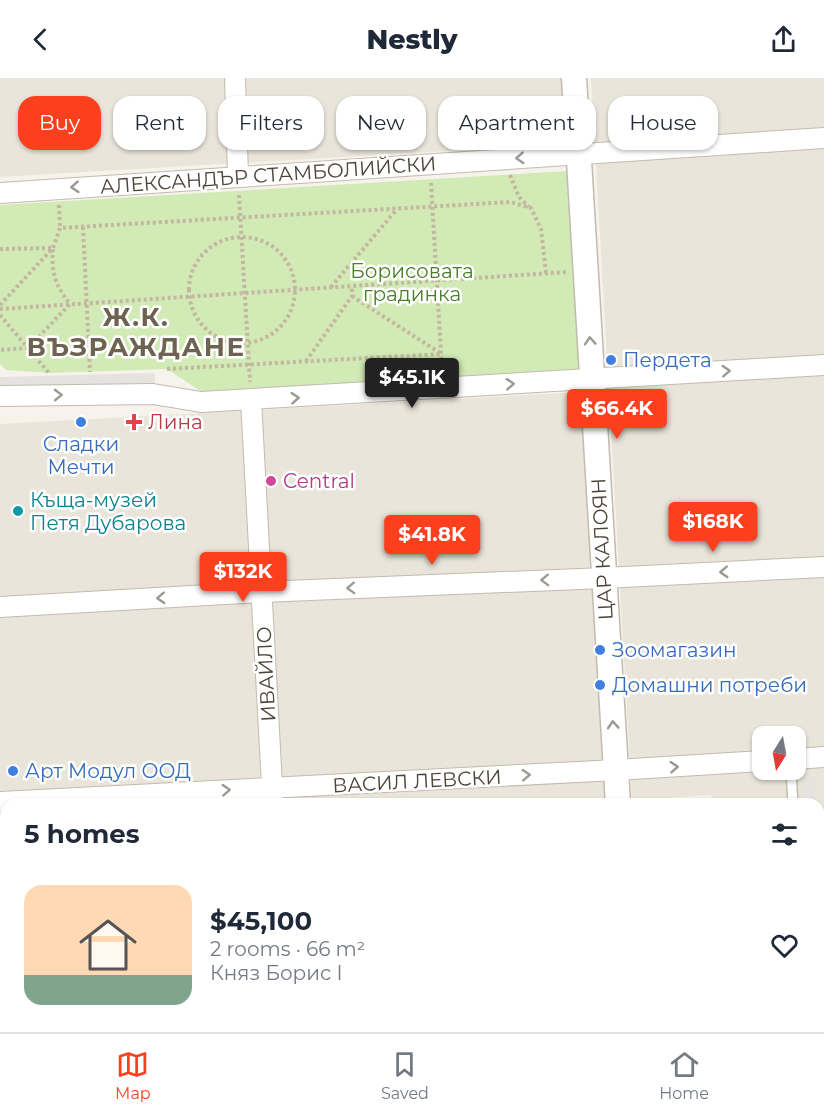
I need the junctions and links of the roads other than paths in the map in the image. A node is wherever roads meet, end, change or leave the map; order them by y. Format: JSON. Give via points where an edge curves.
{"nodes":[{"id":1,"x":235,"y":78,"type":"edge"},
{"id":2,"x":574,"y":78,"type":"edge"},
{"id":3,"x":824,"y":138,"type":"edge"},
{"id":4,"x":578,"y":154,"type":"junction"},
{"id":5,"x":238,"y":177,"type":"junction"},
{"id":6,"x":0,"y":193,"type":"edge"},
{"id":7,"x":824,"y":365,"type":"edge"},
{"id":8,"x":592,"y":379,"type":"junction"},
{"id":9,"x":0,"y":396,"type":"edge"},
{"id":10,"x":251,"y":400,"type":"junction"},
{"id":11,"x":824,"y":567,"type":"edge"},
{"id":12,"x":604,"y":578,"type":"junction"},
{"id":13,"x":262,"y":592,"type":"junction"},
{"id":14,"x":0,"y":607,"type":"edge"},
{"id":15,"x":824,"y":757,"type":"edge"},
{"id":16,"x":806,"y":758,"type":"edge"},
{"id":17,"x":752,"y":762,"type":"edge"},
{"id":18,"x":616,"y":770,"type":"junction"},
{"id":19,"x":792,"y":780,"type":"edge"},
{"id":20,"x":273,"y":796,"type":"edge"},
{"id":21,"x":182,"y":798,"type":"edge"},
{"id":22,"x":618,"y":798,"type":"edge"},
{"id":23,"x":793,"y":798,"type":"edge"}],
"edges":[{"from":1,"to":5,"type":"street"},
{"from":2,"to":4,"type":"street","name":"ЦАР КАЛОЯН"},
{"from":3,"to":4,"type":"street","name":"АЛЕКСАНДЪР СТАМБОЛИЙСКИ"},
{"from":4,"to":5,"type":"street","name":"АЛЕКСАНДЪР СТАМБОЛИЙСКИ","one_way":true},
{"from":8,"to":4,"type":"street","name":"ЦАР КАЛОЯН","one_way":true},
{"from":5,"to":6,"type":"street","name":"АЛЕКСАНДЪР СТАМБОЛИЙСКИ","one_way":true},
{"from":8,"to":7,"type":"street","one_way":true},
{"from":10,"to":8,"type":"street","one_way":true},
{"from":8,"to":12,"type":"street","name":"ЦАР КАЛОЯН"},
{"from":9,"to":10,"type":"street","one_way":true,"via":[[153,394],[201,402]]},
{"from":10,"to":13,"type":"street","name":"ИВАЙЛО"},
{"from":11,"to":12,"type":"street","one_way":true},
{"from":12,"to":13,"type":"street","one_way":true},
{"from":18,"to":12,"type":"street","name":"ЦАР КАЛОЯН","one_way":true},
{"from":13,"to":14,"type":"street","one_way":true},
{"from":13,"to":20,"type":"street","name":"ИВАЙЛО"},
{"from":15,"to":16,"type":"street"},
{"from":18,"to":17,"type":"street","name":"ВАСИЛ ЛЕВСКИ","one_way":true},
{"from":20,"to":18,"type":"street","name":"ВАСИЛ ЛЕВСКИ","one_way":true},
{"from":18,"to":22,"type":"street","name":"ЦАР КАЛОЯН"},
{"from":19,"to":23,"type":"lane"},
{"from":21,"to":20,"type":"street","name":"ВАСИЛ ЛЕВСКИ","one_way":true}]}
